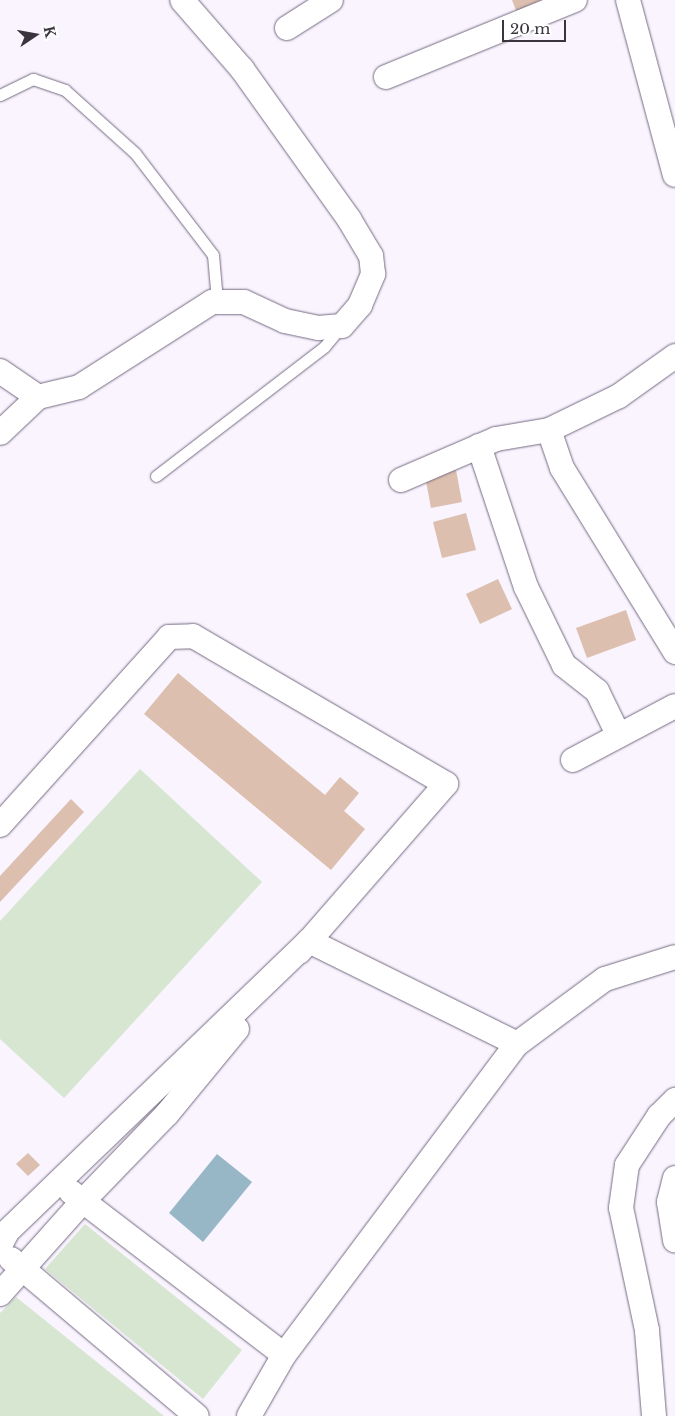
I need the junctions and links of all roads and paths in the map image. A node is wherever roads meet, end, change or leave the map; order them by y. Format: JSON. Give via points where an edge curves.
{"nodes":[{"id":1,"x":182,"y":0,"type":"edge"},
{"id":2,"x":331,"y":0,"type":"edge"},
{"id":3,"x":575,"y":0,"type":"edge"},
{"id":4,"x":628,"y":0,"type":"edge"},
{"id":5,"x":287,"y":28,"type":"dead end"},
{"id":6,"x":386,"y":77,"type":"dead end"},
{"id":7,"x":0,"y":95,"type":"edge"},
{"id":8,"x":675,"y":176,"type":"edge"},
{"id":9,"x":212,"y":302,"type":"junction"},
{"id":10,"x":342,"y":326,"type":"junction"},
{"id":11,"x":675,"y":356,"type":"edge"},
{"id":12,"x":0,"y":371,"type":"edge"},
{"id":13,"x":38,"y":397,"type":"junction"},
{"id":14,"x":549,"y":430,"type":"junction"},
{"id":15,"x":0,"y":433,"type":"edge"},
{"id":16,"x":479,"y":446,"type":"junction"},
{"id":17,"x":156,"y":476,"type":"dead end"},
{"id":18,"x":400,"y":480,"type":"dead end"},
{"id":19,"x":675,"y":652,"type":"edge"},
{"id":20,"x":675,"y":706,"type":"edge"},
{"id":21,"x":618,"y":734,"type":"junction"},
{"id":22,"x":573,"y":760,"type":"dead end"},
{"id":23,"x":0,"y":825,"type":"edge"},
{"id":24,"x":309,"y":941,"type":"junction"},
{"id":25,"x":675,"y":957,"type":"edge"},
{"id":26,"x":517,"y":1044,"type":"junction"},
{"id":27,"x":675,"y":1100,"type":"edge"},
{"id":28,"x":675,"y":1178,"type":"edge"},
{"id":29,"x":60,"y":1183,"type":"junction"},
{"id":30,"x":83,"y":1201,"type":"junction"},
{"id":31,"x":2,"y":1239,"type":"edge"},
{"id":32,"x":675,"y":1241,"type":"edge"},
{"id":33,"x":23,"y":1270,"type":"junction"},
{"id":34,"x":0,"y":1294,"type":"edge"},
{"id":35,"x":284,"y":1355,"type":"junction"},
{"id":36,"x":196,"y":1416,"type":"edge"},
{"id":37,"x":248,"y":1416,"type":"edge"},
{"id":38,"x":654,"y":1416,"type":"edge"}],
"edges":[{"from":1,"to":10,"type":"street","via":[[242,69],[349,219],[371,256],[373,274],[360,305]]},
{"from":2,"to":5,"type":"street"},
{"from":3,"to":6,"type":"street"},
{"from":4,"to":8,"type":"street"},
{"from":7,"to":9,"type":"lane","via":[[33,79],[65,90],[135,153],[213,255],[216,288]]},
{"from":9,"to":10,"type":"street","via":[[244,302],[285,321],[318,328]]},
{"from":9,"to":13,"type":"street","via":[[80,387]]},
{"from":10,"to":17,"type":"lane","via":[[324,347]]},
{"from":11,"to":14,"type":"street","via":[[619,396]]},
{"from":12,"to":13,"type":"street"},
{"from":13,"to":15,"type":"street"},
{"from":14,"to":16,"type":"street","via":[[496,439]]},
{"from":14,"to":19,"type":"street","via":[[562,468]]},
{"from":16,"to":18,"type":"street"},
{"from":16,"to":21,"type":"street","via":[[526,586],[564,665],[597,691]]},
{"from":20,"to":21,"type":"street"},
{"from":21,"to":22,"type":"street"},
{"from":23,"to":24,"type":"street","via":[[169,637],[193,636],[446,784]]},
{"from":24,"to":26,"type":"street"},
{"from":24,"to":29,"type":"street"},
{"from":24,"to":30,"type":"street","via":[[167,1114]]},
{"from":25,"to":26,"type":"street","via":[[605,979]]},
{"from":26,"to":35,"type":"street"},
{"from":27,"to":38,"type":"street","via":[[659,1116],[628,1165],[620,1208],[646,1330]]},
{"from":28,"to":32,"type":"street","via":[[669,1202]]},
{"from":29,"to":30,"type":"street"},
{"from":29,"to":31,"type":"street"},
{"from":30,"to":33,"type":"street"},
{"from":30,"to":35,"type":"street"},
{"from":31,"to":33,"type":"street"},
{"from":33,"to":34,"type":"street"},
{"from":33,"to":36,"type":"street"},
{"from":35,"to":37,"type":"street"}]}
